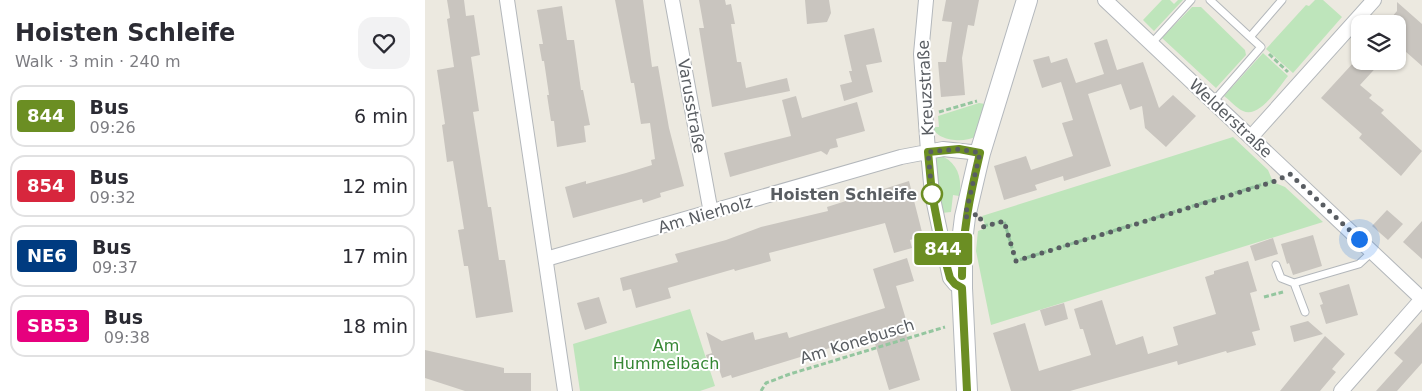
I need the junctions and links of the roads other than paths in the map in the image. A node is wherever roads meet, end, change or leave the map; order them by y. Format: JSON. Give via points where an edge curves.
{"nodes":[{"id":1,"x":507,"y":0,"type":"edge"},
{"id":2,"x":672,"y":0,"type":"edge"},
{"id":3,"x":926,"y":0,"type":"edge"},
{"id":4,"x":1027,"y":0,"type":"edge"},
{"id":5,"x":1105,"y":0,"type":"edge"},
{"id":6,"x":1191,"y":0,"type":"edge"},
{"id":7,"x":1210,"y":0,"type":"edge"},
{"id":8,"x":1282,"y":0,"type":"edge"},
{"id":9,"x":1374,"y":0,"type":"edge"},
{"id":10,"x":1250,"y":37,"type":"junction"},
{"id":11,"x":1151,"y":44,"type":"junction"},
{"id":12,"x":1213,"y":102,"type":"junction"},
{"id":13,"x":1251,"y":137,"type":"junction"},
{"id":14,"x":928,"y":152,"type":"junction"},
{"id":15,"x":980,"y":153,"type":"junction"},
{"id":16,"x":711,"y":213,"type":"junction"},
{"id":17,"x":1372,"y":252,"type":"junction"},
{"id":18,"x":546,"y":259,"type":"junction"},
{"id":19,"x":1276,"y":265,"type":"dead end"},
{"id":20,"x":1294,"y":283,"type":"junction"},
{"id":21,"x":962,"y":288,"type":"junction"},
{"id":22,"x":1422,"y":299,"type":"edge"},
{"id":23,"x":1305,"y":312,"type":"dead end"},
{"id":24,"x":565,"y":391,"type":"edge"},
{"id":25,"x":967,"y":391,"type":"edge"},
{"id":26,"x":1341,"y":391,"type":"edge"}],
"edges":[{"from":1,"to":18,"type":"street"},
{"from":2,"to":16,"type":"street","name":"Varusstraße"},
{"from":3,"to":14,"type":"street","name":"Kreuzstraße","via":[[921,54]]},
{"from":4,"to":15,"type":"main road"},
{"from":5,"to":11,"type":"street","name":"Welderstraße"},
{"from":6,"to":11,"type":"lane"},
{"from":7,"to":10,"type":"lane"},
{"from":8,"to":10,"type":"lane"},
{"from":9,"to":13,"type":"street"},
{"from":10,"to":12,"type":"lane","via":[[1261,47]]},
{"from":11,"to":12,"type":"street","name":"Welderstraße"},
{"from":12,"to":13,"type":"street","name":"Welderstraße"},
{"from":13,"to":17,"type":"street","name":"Welderstraße"},
{"from":14,"to":15,"type":"street","name":"Am Nierholz","via":[[959,149]]},
{"from":14,"to":16,"type":"street","name":"Am Nierholz"},
{"from":14,"to":21,"type":"street","name":"Kreuzstraße","via":[[944,256],[950,278]]},
{"from":15,"to":21,"type":"main road","via":[[965,217]]},
{"from":16,"to":18,"type":"street","name":"Am Nierholz"},
{"from":17,"to":20,"type":"lane","via":[[1359,264]]},
{"from":17,"to":22,"type":"street","name":"Welderstraße"},
{"from":18,"to":24,"type":"street"},
{"from":19,"to":20,"type":"lane","via":[[1281,278]]},
{"from":20,"to":23,"type":"lane"},
{"from":21,"to":25,"type":"main road"},
{"from":22,"to":26,"type":"street"}]}
